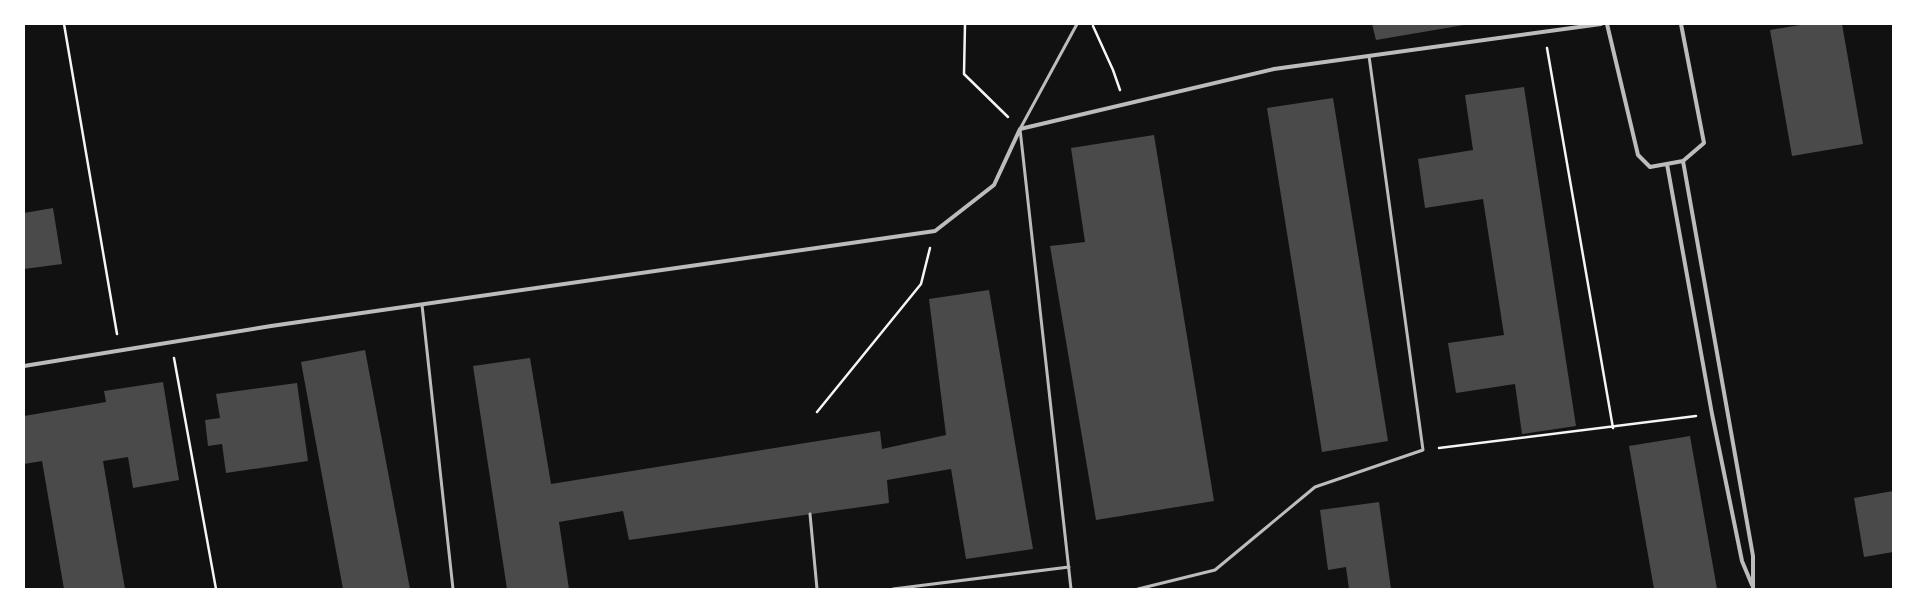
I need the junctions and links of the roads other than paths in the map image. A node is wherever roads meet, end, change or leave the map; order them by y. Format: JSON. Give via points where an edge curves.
{"nodes":[{"id":1,"x":1077,"y":24,"type":"edge"},
{"id":2,"x":1601,"y":24,"type":"edge"},
{"id":3,"x":1607,"y":24,"type":"edge"},
{"id":4,"x":1681,"y":24,"type":"edge"},
{"id":5,"x":1369,"y":56,"type":"junction"},
{"id":6,"x":1020,"y":129,"type":"junction"},
{"id":7,"x":1683,"y":161,"type":"junction"},
{"id":8,"x":1667,"y":164,"type":"junction"},
{"id":9,"x":422,"y":305,"type":"junction"},
{"id":10,"x":24,"y":366,"type":"edge"},
{"id":11,"x":810,"y":514,"type":"dead end"},
{"id":12,"x":1069,"y":567,"type":"junction"},
{"id":13,"x":1753,"y":588,"type":"edge"},
{"id":14,"x":452,"y":589,"type":"edge"},
{"id":15,"x":817,"y":589,"type":"edge"},
{"id":16,"x":893,"y":589,"type":"edge"},
{"id":17,"x":1071,"y":589,"type":"edge"},
{"id":18,"x":1138,"y":589,"type":"edge"}],
"edges":[{"from":1,"to":6,"type":"lane"},
{"from":2,"to":5,"type":"street"},
{"from":3,"to":8,"type":"street","via":[[1638,156],[1650,167]]},
{"from":4,"to":7,"type":"street","via":[[1704,143]]},
{"from":5,"to":6,"type":"street","via":[[1274,69]]},
{"from":5,"to":18,"type":"lane","via":[[1422,450],[1315,487],[1215,570]]},
{"from":6,"to":9,"type":"street","via":[[994,185],[935,231]]},
{"from":6,"to":12,"type":"lane"},
{"from":7,"to":8,"type":"street"},
{"from":7,"to":13,"type":"street","via":[[1753,556]]},
{"from":8,"to":13,"type":"street","via":[[1712,414],[1742,561]]},
{"from":9,"to":10,"type":"street"},
{"from":9,"to":14,"type":"lane"},
{"from":11,"to":15,"type":"lane"},
{"from":12,"to":16,"type":"lane"},
{"from":12,"to":17,"type":"lane"}]}
